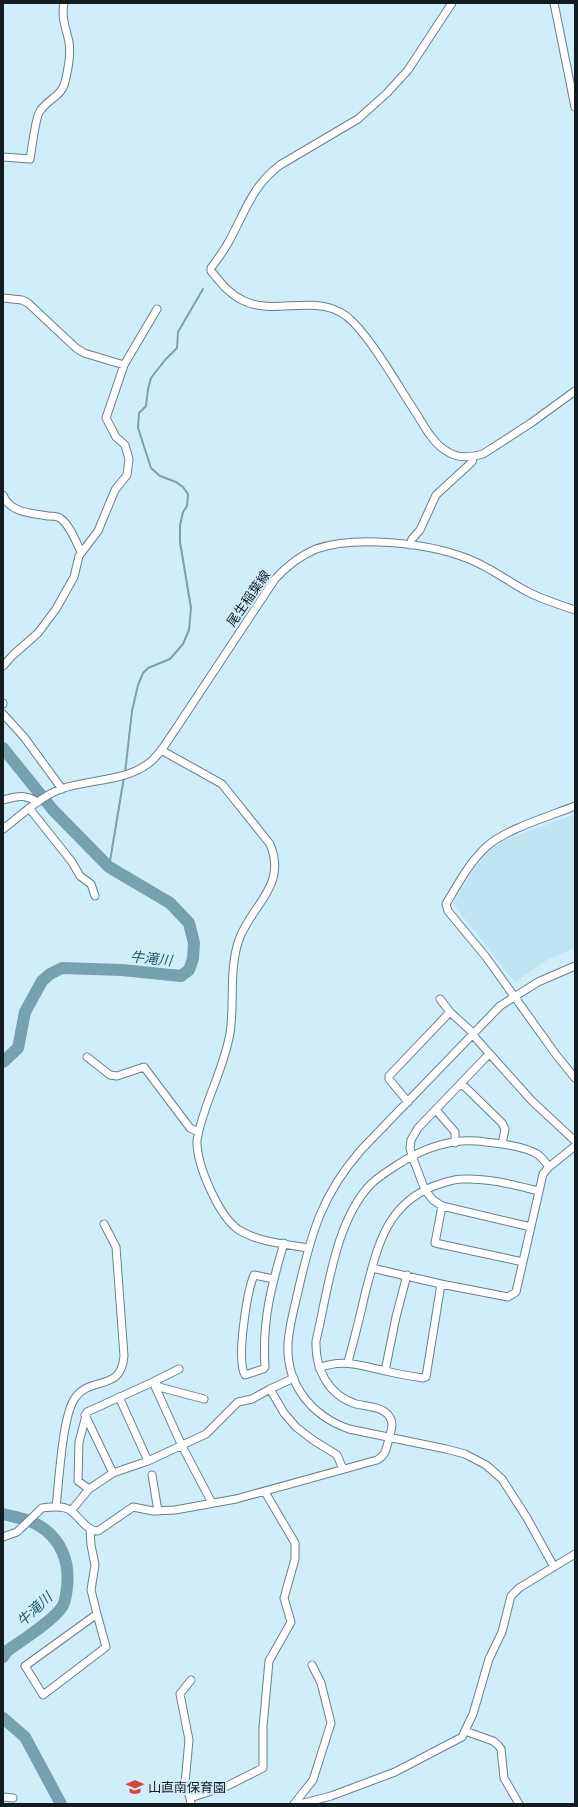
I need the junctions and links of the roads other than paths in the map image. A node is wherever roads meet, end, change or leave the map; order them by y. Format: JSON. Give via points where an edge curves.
{"nodes":[{"id":1,"x":64,"y":3,"type":"edge"},
{"id":2,"x":452,"y":3,"type":"edge"},
{"id":3,"x":554,"y":3,"type":"edge"},
{"id":4,"x":575,"y":107,"type":"edge"},
{"id":5,"x":3,"y":157,"type":"edge"},
{"id":6,"x":4,"y":296,"type":"edge"},
{"id":7,"x":157,"y":309,"type":"dead end"},
{"id":8,"x":124,"y":365,"type":"junction"},
{"id":9,"x":575,"y":391,"type":"edge"},
{"id":10,"x":474,"y":456,"type":"junction"},
{"id":11,"x":3,"y":495,"type":"edge"},
{"id":12,"x":410,"y":546,"type":"junction"},
{"id":13,"x":81,"y":552,"type":"junction"},
{"id":14,"x":575,"y":610,"type":"edge"},
{"id":15,"x":3,"y":666,"type":"edge"},
{"id":16,"x":3,"y":714,"type":"edge"},
{"id":17,"x":161,"y":750,"type":"junction"},
{"id":18,"x":61,"y":789,"type":"junction"},
{"id":19,"x":3,"y":800,"type":"edge"},
{"id":20,"x":38,"y":802,"type":"junction"},
{"id":21,"x":575,"y":806,"type":"edge"},
{"id":22,"x":29,"y":808,"type":"junction"},
{"id":23,"x":3,"y":829,"type":"edge"},
{"id":24,"x":95,"y":896,"type":"dead end"},
{"id":25,"x":575,"y":966,"type":"edge"},
{"id":26,"x":515,"y":996,"type":"junction"},
{"id":27,"x":440,"y":999,"type":"dead end"},
{"id":28,"x":450,"y":1012,"type":"junction"},
{"id":29,"x":473,"y":1034,"type":"junction"},
{"id":30,"x":489,"y":1054,"type":"junction"},
{"id":31,"x":87,"y":1057,"type":"dead end"},
{"id":32,"x":575,"y":1078,"type":"edge"},
{"id":33,"x":461,"y":1083,"type":"junction"},
{"id":34,"x":408,"y":1102,"type":"junction"},
{"id":35,"x":436,"y":1110,"type":"junction"},
{"id":36,"x":198,"y":1132,"type":"junction"},
{"id":37,"x":575,"y":1141,"type":"edge"},
{"id":38,"x":455,"y":1143,"type":"junction"},
{"id":39,"x":502,"y":1144,"type":"junction"},
{"id":40,"x":575,"y":1146,"type":"edge"},
{"id":41,"x":412,"y":1156,"type":"junction"},
{"id":42,"x":549,"y":1167,"type":"junction"},
{"id":43,"x":425,"y":1190,"type":"junction"},
{"id":44,"x":539,"y":1191,"type":"junction"},
{"id":45,"x":442,"y":1206,"type":"junction"},
{"id":46,"x":104,"y":1224,"type":"dead end"},
{"id":47,"x":531,"y":1227,"type":"junction"},
{"id":48,"x":284,"y":1243,"type":"junction"},
{"id":49,"x":308,"y":1248,"type":"junction"},
{"id":50,"x":522,"y":1262,"type":"junction"},
{"id":51,"x":372,"y":1268,"type":"junction"},
{"id":52,"x":407,"y":1275,"type":"junction"},
{"id":53,"x":273,"y":1279,"type":"junction"},
{"id":54,"x":441,"y":1284,"type":"junction"},
{"id":55,"x":348,"y":1362,"type":"junction"},
{"id":56,"x":319,"y":1368,"type":"junction"},
{"id":57,"x":179,"y":1369,"type":"dead end"},
{"id":58,"x":386,"y":1371,"type":"junction"},
{"id":59,"x":294,"y":1378,"type":"junction"},
{"id":60,"x":153,"y":1382,"type":"junction"},
{"id":61,"x":270,"y":1389,"type":"junction"},
{"id":62,"x":119,"y":1397,"type":"junction"},
{"id":63,"x":204,"y":1399,"type":"dead end"},
{"id":64,"x":85,"y":1415,"type":"junction"},
{"id":65,"x":388,"y":1438,"type":"junction"},
{"id":66,"x":182,"y":1446,"type":"junction"},
{"id":67,"x":148,"y":1462,"type":"junction"},
{"id":68,"x":342,"y":1469,"type":"junction"},
{"id":69,"x":113,"y":1473,"type":"junction"},
{"id":70,"x":152,"y":1475,"type":"dead end"},
{"id":71,"x":89,"y":1490,"type":"junction"},
{"id":72,"x":265,"y":1492,"type":"junction"},
{"id":73,"x":212,"y":1503,"type":"junction"},
{"id":74,"x":56,"y":1507,"type":"junction"},
{"id":75,"x":71,"y":1511,"type":"junction"},
{"id":76,"x":158,"y":1511,"type":"junction"},
{"id":77,"x":90,"y":1529,"type":"junction"},
{"id":78,"x":3,"y":1537,"type":"edge"},
{"id":79,"x":575,"y":1554,"type":"edge"},
{"id":80,"x":554,"y":1567,"type":"junction"},
{"id":81,"x":97,"y":1614,"type":"junction"},
{"id":82,"x":312,"y":1665,"type":"dead end"},
{"id":83,"x":191,"y":1680,"type":"dead end"},
{"id":84,"x":465,"y":1731,"type":"junction"},
{"id":85,"x":3,"y":1797,"type":"edge"},
{"id":86,"x":13,"y":1798,"type":"dead end"},
{"id":87,"x":191,"y":1801,"type":"edge"},
{"id":88,"x":294,"y":1804,"type":"edge"},
{"id":89,"x":300,"y":1804,"type":"edge"},
{"id":90,"x":519,"y":1804,"type":"edge"}],
"edges":[{"from":1,"to":5,"type":"street","via":[[63,21],[69,52],[63,88],[39,112],[30,159]]},
{"from":2,"to":10,"type":"street","via":[[408,70],[387,93],[358,119],[269,174],[251,197],[228,245],[211,271],[228,291],[245,302],[261,306],[298,304],[325,307],[340,312],[372,348],[436,444],[455,456]]},
{"from":3,"to":4,"type":"street"},
{"from":6,"to":8,"type":"street","via":[[28,303],[80,351]]},
{"from":7,"to":8,"type":"street"},
{"from":8,"to":13,"type":"street","via":[[106,418],[116,437],[125,446],[129,459],[127,475],[115,490],[98,531]]},
{"from":9,"to":10,"type":"street","via":[[483,454]]},
{"from":10,"to":12,"type":"street","via":[[472,462],[436,495]]},
{"from":11,"to":13,"type":"street","via":[[8,504],[15,509],[59,518],[66,525]]},
{"from":12,"to":14,"type":"street","name":"尾生稲葉線","via":[[466,558],[529,592]]},
{"from":12,"to":17,"type":"street","name":"尾生稲葉線","via":[[366,542],[326,546],[306,554],[283,570]]},
{"from":13,"to":15,"type":"street","via":[[74,577],[52,613],[38,633]]},
{"from":16,"to":18,"type":"street","via":[[24,737]]},
{"from":17,"to":18,"type":"street","name":"尾生稲葉線","via":[[141,768]]},
{"from":17,"to":36,"type":"street","via":[[222,784],[270,844],[275,855],[274,878],[240,938],[236,951],[230,1034]]},
{"from":18,"to":20,"type":"street","name":"尾生稲葉線"},
{"from":19,"to":20,"type":"street","via":[[20,796]]},
{"from":20,"to":22,"type":"street","name":"尾生稲葉線"},
{"from":21,"to":26,"type":"street","via":[[513,831],[488,845],[470,865],[446,904],[448,911]]},
{"from":22,"to":23,"type":"street","name":"尾生稲葉線"},
{"from":22,"to":24,"type":"street","via":[[80,876],[90,884]]},
{"from":25,"to":26,"type":"street","via":[[538,982]]},
{"from":26,"to":29,"type":"street","via":[[500,1006]]},
{"from":26,"to":32,"type":"street"},
{"from":27,"to":28,"type":"street"},
{"from":28,"to":29,"type":"street"},
{"from":28,"to":34,"type":"street","via":[[389,1076]]},
{"from":29,"to":30,"type":"street"},
{"from":29,"to":34,"type":"street"},
{"from":30,"to":33,"type":"street"},
{"from":30,"to":37,"type":"street","via":[[552,1121]]},
{"from":31,"to":36,"type":"street","via":[[110,1075],[117,1076],[144,1067],[190,1128]]},
{"from":33,"to":35,"type":"street"},
{"from":33,"to":39,"type":"street","via":[[502,1123]]},
{"from":34,"to":49,"type":"street","via":[[340,1175],[326,1199]]},
{"from":35,"to":38,"type":"street","via":[[455,1132]]},
{"from":35,"to":41,"type":"street","via":[[418,1128],[411,1140]]},
{"from":36,"to":48,"type":"street","via":[[196,1150],[201,1167],[225,1214],[240,1230],[260,1238]]},
{"from":38,"to":39,"type":"street","via":[[470,1141]]},
{"from":38,"to":41,"type":"street","via":[[440,1145]]},
{"from":39,"to":42,"type":"street","via":[[537,1154]]},
{"from":40,"to":42,"type":"street"},
{"from":41,"to":43,"type":"street"},
{"from":41,"to":56,"type":"street","via":[[372,1183],[352,1210],[344,1227],[316,1342],[315,1355]]},
{"from":42,"to":44,"type":"street"},
{"from":43,"to":44,"type":"street","via":[[450,1181],[485,1179]]},
{"from":43,"to":45,"type":"street"},
{"from":43,"to":51,"type":"street","via":[[401,1207],[390,1220],[377,1246]]},
{"from":44,"to":47,"type":"street"},
{"from":45,"to":47,"type":"street"},
{"from":45,"to":50,"type":"street","via":[[435,1243]]},
{"from":46,"to":74,"type":"street","via":[[116,1247],[123,1366],[114,1379],[82,1390],[71,1405],[65,1428]]},
{"from":47,"to":50,"type":"street"},
{"from":48,"to":49,"type":"street"},
{"from":48,"to":53,"type":"street"},
{"from":49,"to":59,"type":"street","via":[[288,1344],[289,1364]]},
{"from":50,"to":54,"type":"street","via":[[516,1292],[508,1297]]},
{"from":51,"to":52,"type":"street"},
{"from":51,"to":55,"type":"street"},
{"from":52,"to":54,"type":"street"},
{"from":52,"to":58,"type":"street"},
{"from":53,"to":53,"type":"street","via":[[264,1332],[265,1367],[245,1375],[242,1351],[250,1284],[254,1276]]},
{"from":54,"to":58,"type":"street","via":[[426,1377]]},
{"from":55,"to":56,"type":"street","via":[[331,1363]]},
{"from":55,"to":58,"type":"street"},
{"from":56,"to":65,"type":"street","via":[[327,1384],[338,1395],[356,1404],[384,1410],[390,1416],[392,1425]]},
{"from":57,"to":60,"type":"street"},
{"from":59,"to":61,"type":"street"},
{"from":59,"to":65,"type":"street","via":[[302,1394],[320,1414],[332,1422],[349,1429]]},
{"from":60,"to":62,"type":"street"},
{"from":60,"to":63,"type":"street","via":[[159,1387]]},
{"from":60,"to":66,"type":"street"},
{"from":61,"to":66,"type":"street","via":[[238,1402],[206,1434]]},
{"from":61,"to":68,"type":"street","via":[[296,1427],[337,1455]]},
{"from":62,"to":64,"type":"street"},
{"from":62,"to":67,"type":"street"},
{"from":64,"to":69,"type":"street"},
{"from":64,"to":71,"type":"street","via":[[79,1442],[78,1481]]},
{"from":65,"to":68,"type":"street","via":[[383,1456]]},
{"from":65,"to":80,"type":"street","via":[[465,1454],[486,1465],[502,1479]]},
{"from":66,"to":67,"type":"street"},
{"from":66,"to":73,"type":"street"},
{"from":67,"to":69,"type":"street"},
{"from":68,"to":72,"type":"street"},
{"from":69,"to":71,"type":"street"},
{"from":70,"to":76,"type":"street"},
{"from":71,"to":75,"type":"street"},
{"from":72,"to":73,"type":"street"},
{"from":72,"to":87,"type":"street","via":[[288,1529],[296,1551],[284,1598],[291,1622],[269,1661],[263,1727],[263,1768]]},
{"from":73,"to":76,"type":"street"},
{"from":74,"to":75,"type":"street"},
{"from":74,"to":78,"type":"street","via":[[38,1510],[17,1532]]},
{"from":75,"to":77,"type":"street"},
{"from":76,"to":77,"type":"street","via":[[133,1507],[98,1530]]},
{"from":77,"to":81,"type":"street","via":[[95,1566],[91,1590]]},
{"from":79,"to":80,"type":"street"},
{"from":80,"to":84,"type":"street","via":[[519,1588],[511,1596],[502,1632],[489,1659],[473,1714]]},
{"from":81,"to":81,"type":"street","via":[[106,1647],[43,1695],[25,1666]]},
{"from":82,"to":88,"type":"street","via":[[321,1683],[331,1723],[313,1780]]},
{"from":83,"to":87,"type":"street","via":[[180,1694],[189,1740],[185,1783]]},
{"from":84,"to":89,"type":"street","via":[[462,1737],[452,1743],[395,1772],[331,1796]]},
{"from":84,"to":90,"type":"street","via":[[493,1741],[501,1749],[504,1778]]},
{"from":85,"to":86,"type":"street"}]}
